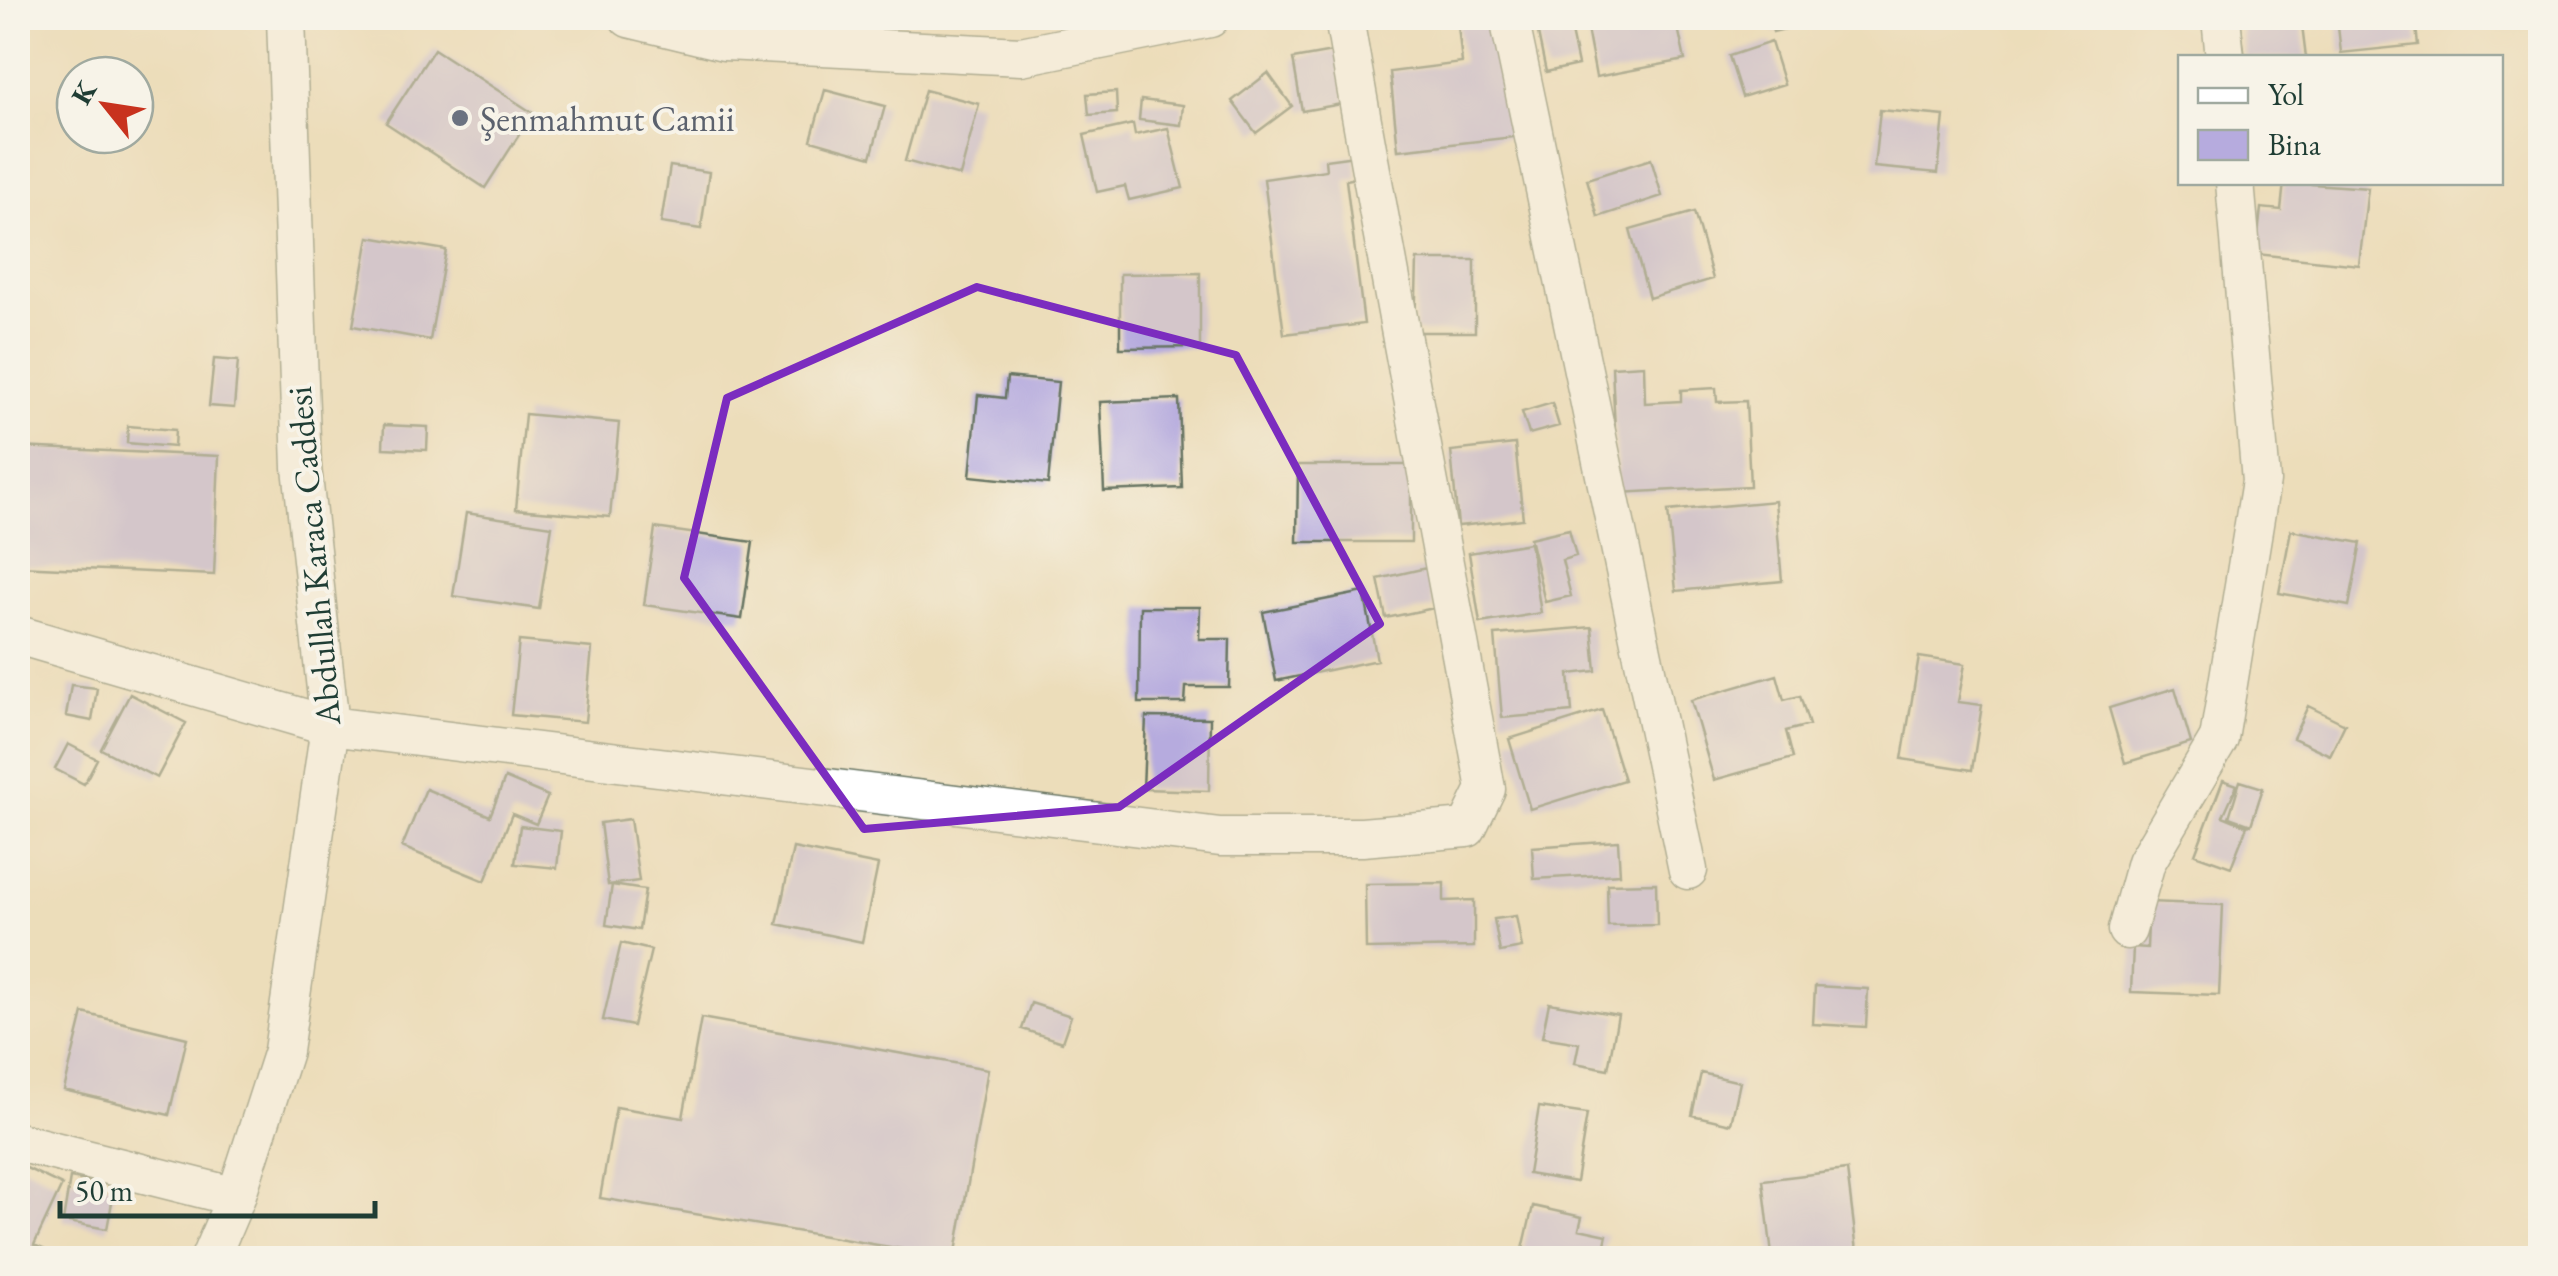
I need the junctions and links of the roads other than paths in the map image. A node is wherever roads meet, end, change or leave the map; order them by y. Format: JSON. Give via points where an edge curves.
{"nodes":[{"id":1,"x":286,"y":18,"type":"edge"},
{"id":2,"x":629,"y":18,"type":"edge"},
{"id":3,"x":1210,"y":18,"type":"edge"},
{"id":4,"x":1344,"y":18,"type":"edge"},
{"id":5,"x":1509,"y":18,"type":"edge"},
{"id":6,"x":2221,"y":18,"type":"edge"},
{"id":7,"x":2224,"y":55,"type":"edge"},
{"id":8,"x":2235,"y":185,"type":"edge"},
{"id":9,"x":18,"y":634,"type":"edge"},
{"id":10,"x":330,"y":726,"type":"junction"},
{"id":11,"x":1688,"y":870,"type":"dead end"},
{"id":12,"x":2126,"y":930,"type":"dead end"},
{"id":13,"x":18,"y":1142,"type":"edge"},
{"id":14,"x":236,"y":1196,"type":"junction"},
{"id":15,"x":210,"y":1258,"type":"edge"}],
"edges":[{"from":1,"to":10,"type":"street","name":"Abdullah Karaca Caddesi","via":[[302,467]]},
{"from":2,"to":3,"type":"street","via":[[724,42],[1021,56]]},
{"from":4,"to":10,"type":"street","via":[[1486,788],[1467,828],[1362,837],[1220,837]]},
{"from":5,"to":11,"type":"street"},
{"from":6,"to":7,"type":"street"},
{"from":8,"to":12,"type":"street","via":[[2261,480],[2219,739],[2146,862]]},
{"from":9,"to":10,"type":"street"},
{"from":10,"to":14,"type":"street","name":"Abdullah Karaca Caddesi","via":[[283,1051]]},
{"from":13,"to":14,"type":"street"},
{"from":14,"to":15,"type":"street","name":"Abdullah Karaca Caddesi"}]}
